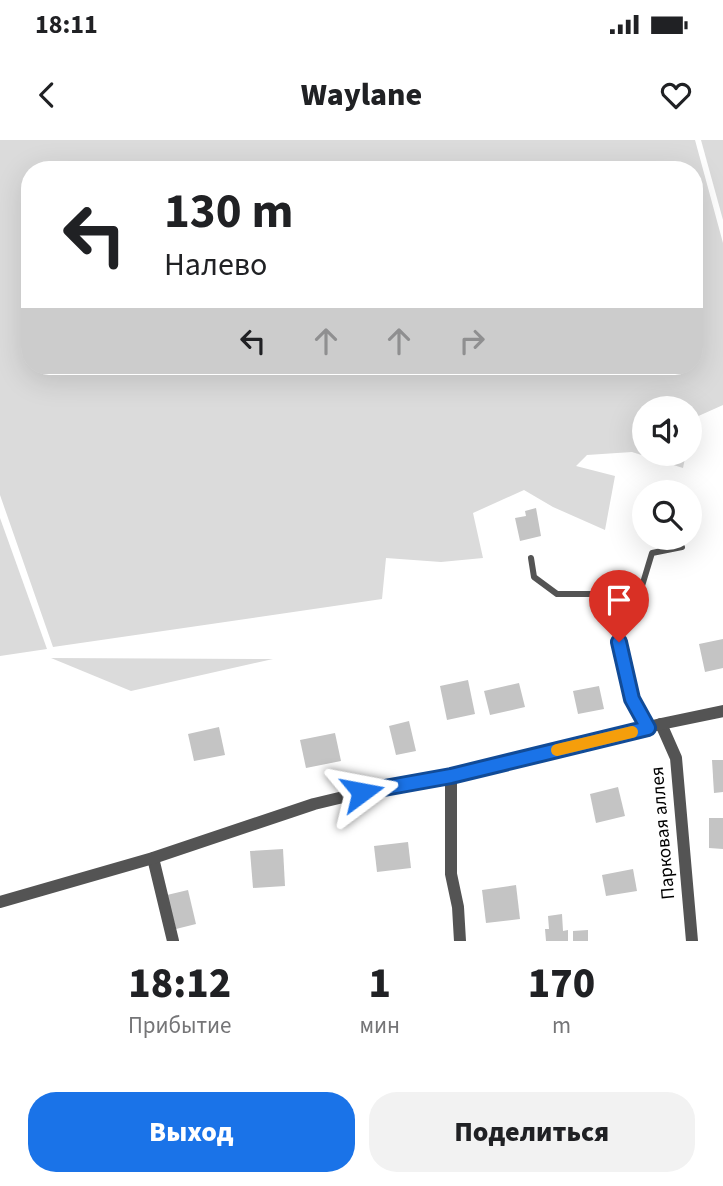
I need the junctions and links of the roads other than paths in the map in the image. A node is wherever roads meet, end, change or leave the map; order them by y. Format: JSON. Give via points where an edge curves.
{"nodes":[{"id":1,"x":667,"y":550,"type":"edge"},
{"id":2,"x":531,"y":558,"type":"dead end"},
{"id":3,"x":607,"y":594,"type":"junction"},
{"id":4,"x":723,"y":711,"type":"edge"},
{"id":5,"x":662,"y":724,"type":"junction"},
{"id":6,"x":648,"y":728,"type":"junction"},
{"id":7,"x":451,"y":776,"type":"junction"},
{"id":8,"x":153,"y":858,"type":"junction"},
{"id":9,"x":0,"y":902,"type":"edge"},
{"id":10,"x":173,"y":941,"type":"edge"},
{"id":11,"x":460,"y":941,"type":"edge"},
{"id":12,"x":692,"y":941,"type":"edge"}],
"edges":[{"from":1,"to":3,"type":"lane","via":[[652,553],[642,586]]},
{"from":2,"to":3,"type":"lane","via":[[534,577],[557,594]]},
{"from":3,"to":6,"type":"lane","via":[[632,699]]},
{"from":4,"to":5,"type":"street"},
{"from":5,"to":6,"type":"street"},
{"from":5,"to":12,"type":"street","name":"Парковая аллея","via":[[676,758]]},
{"from":6,"to":7,"type":"street"},
{"from":7,"to":8,"type":"street","via":[[314,804]]},
{"from":7,"to":11,"type":"street","via":[[451,874]]},
{"from":8,"to":9,"type":"street"},
{"from":8,"to":10,"type":"street"}]}
